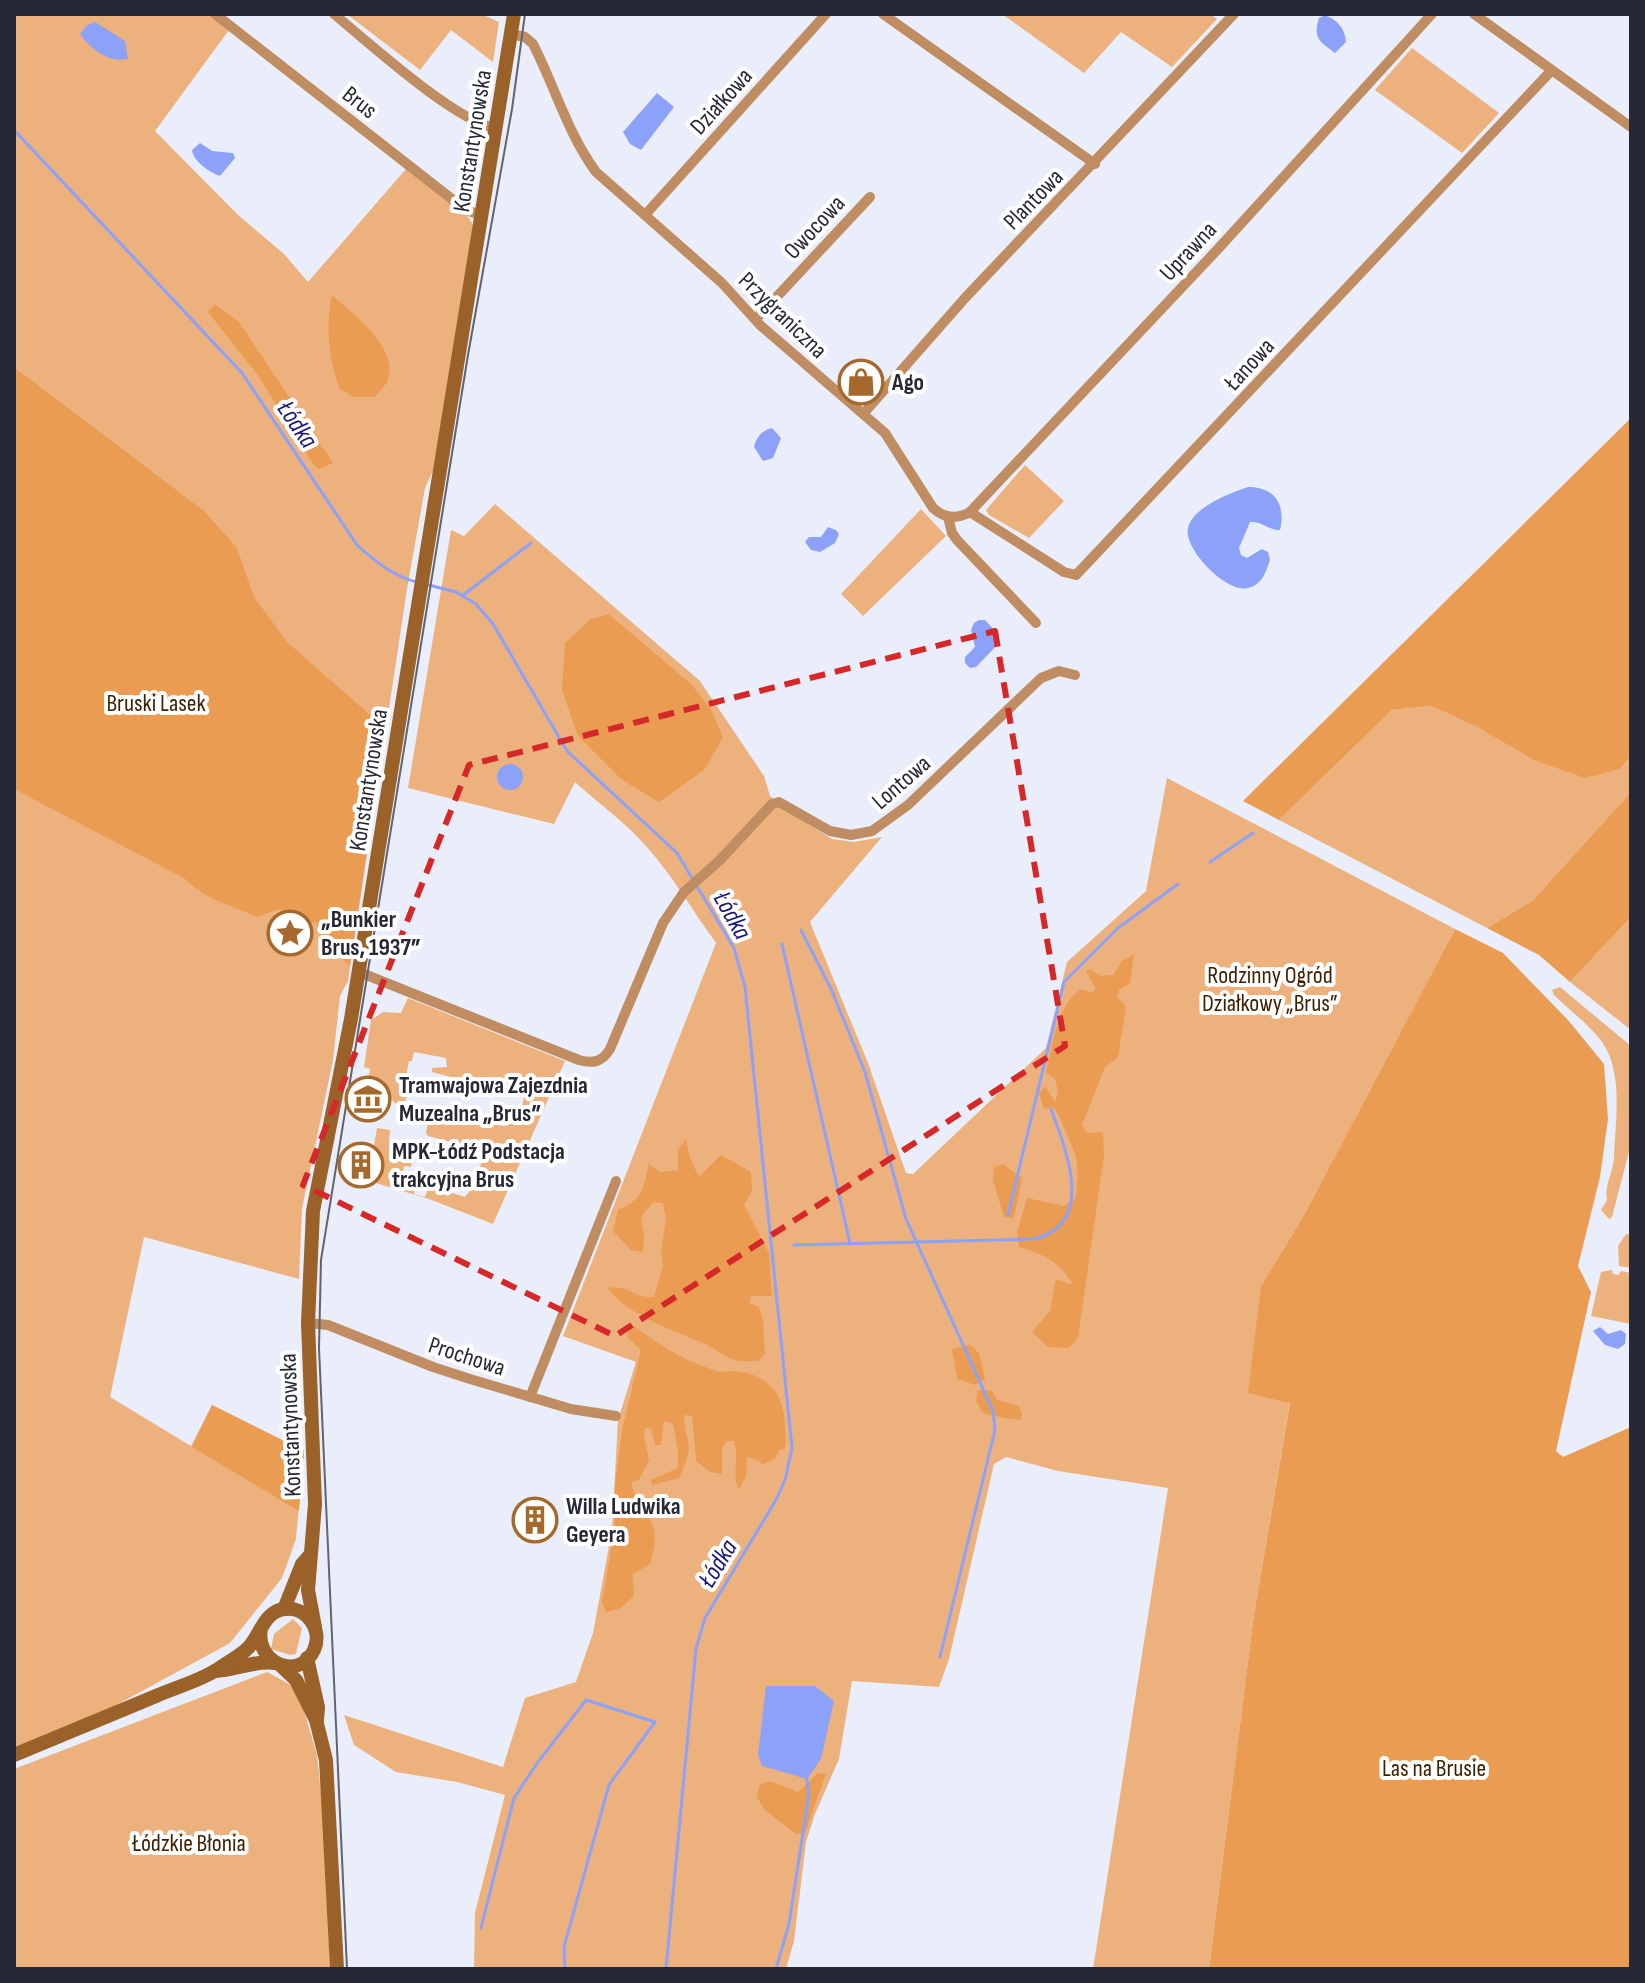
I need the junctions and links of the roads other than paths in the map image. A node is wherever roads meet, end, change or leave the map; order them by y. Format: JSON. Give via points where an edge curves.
{"nodes":[{"id":1,"x":215,"y":14,"type":"edge"},
{"id":2,"x":334,"y":14,"type":"edge"},
{"id":3,"x":514,"y":14,"type":"edge"},
{"id":4,"x":826,"y":14,"type":"edge"},
{"id":5,"x":883,"y":14,"type":"edge"},
{"id":6,"x":1234,"y":14,"type":"edge"},
{"id":7,"x":1432,"y":14,"type":"edge"},
{"id":8,"x":1474,"y":14,"type":"edge"},
{"id":9,"x":511,"y":34,"type":"junction"},
{"id":10,"x":1553,"y":72,"type":"junction"},
{"id":11,"x":1631,"y":127,"type":"edge"},
{"id":12,"x":495,"y":128,"type":"junction"},
{"id":13,"x":1095,"y":164,"type":"junction"},
{"id":14,"x":870,"y":197,"type":"dead end"},
{"id":15,"x":645,"y":215,"type":"junction"},
{"id":16,"x":483,"y":216,"type":"junction"},
{"id":17,"x":756,"y":319,"type":"junction"},
{"id":18,"x":864,"y":413,"type":"junction"},
{"id":19,"x":970,"y":512,"type":"junction"},
{"id":20,"x":948,"y":517,"type":"junction"},
{"id":21,"x":1036,"y":623,"type":"dead end"},
{"id":22,"x":1075,"y":675,"type":"dead end"},
{"id":23,"x":359,"y":972,"type":"junction"},
{"id":24,"x":616,"y":1181,"type":"dead end"},
{"id":25,"x":308,"y":1323,"type":"junction"},
{"id":26,"x":530,"y":1397,"type":"junction"},
{"id":27,"x":616,"y":1416,"type":"dead end"},
{"id":28,"x":309,"y":1556,"type":"junction"},
{"id":29,"x":284,"y":1609,"type":"junction"},
{"id":30,"x":315,"y":1627,"type":"junction"},
{"id":31,"x":261,"y":1628,"type":"junction"},
{"id":32,"x":307,"y":1658,"type":"junction"},
{"id":33,"x":278,"y":1664,"type":"junction"},
{"id":34,"x":215,"y":1671,"type":"junction"},
{"id":35,"x":316,"y":1720,"type":"junction"},
{"id":36,"x":14,"y":1755,"type":"edge"},
{"id":37,"x":337,"y":1969,"type":"edge"}],
"edges":[{"from":1,"to":16,"type":"street","name":"Brus","via":[[459,204]]},
{"from":2,"to":12,"type":"street","via":[[453,108]]},
{"from":3,"to":9,"type":"main road","name":"Konstantynowska"},
{"from":4,"to":15,"type":"street","name":"Działkowa"},
{"from":5,"to":13,"type":"street"},
{"from":6,"to":13,"type":"street","name":"Plantowa"},
{"from":7,"to":19,"type":"street","name":"Uprawna"},
{"from":8,"to":10,"type":"street"},
{"from":9,"to":12,"type":"main road","name":"Konstantynowska"},
{"from":9,"to":15,"type":"street","name":"Przygraniczna","via":[[533,44],[562,115],[596,172]]},
{"from":10,"to":11,"type":"street"},
{"from":10,"to":19,"type":"street","name":"Łanowa","via":[[1080,573],[1064,572]]},
{"from":12,"to":16,"type":"main road","name":"Konstantynowska"},
{"from":13,"to":18,"type":"street","name":"Plantowa","via":[[965,298]]},
{"from":14,"to":17,"type":"street","name":"Owocowa"},
{"from":15,"to":17,"type":"street","name":"Przygraniczna"},
{"from":16,"to":23,"type":"main road","name":"Konstantynowska"},
{"from":17,"to":18,"type":"street","name":"Przygraniczna"},
{"from":18,"to":20,"type":"street","name":"Przygraniczna","via":[[885,433],[927,501]]},
{"from":19,"to":20,"type":"street"},
{"from":20,"to":21,"type":"street","name":"Przygraniczna","via":[[957,540]]},
{"from":22,"to":23,"type":"street","name":"Lontowa","via":[[1059,671],[1041,678],[908,805],[872,831],[830,831],[779,802],[772,804],[684,892],[663,923],[610,1049],[595,1062]]},
{"from":23,"to":25,"type":"main road","name":"Konstantynowska","via":[[313,1211]]},
{"from":24,"to":26,"type":"street"},
{"from":25,"to":26,"type":"street","name":"Prochowa","via":[[328,1325],[433,1367]]},
{"from":25,"to":28,"type":"main road","name":"Konstantynowska","via":[[315,1487]]},
{"from":26,"to":27,"type":"street","name":"Prochowa"},
{"from":28,"to":29,"type":"main road","name":"Konstantynowska"},
{"from":28,"to":30,"type":"main road","name":"Konstantynowska","via":[[308,1599]]},
{"from":29,"to":30,"type":"main road","via":[[302,1612]]},
{"from":29,"to":31,"type":"main road","via":[[268,1617]]},
{"from":30,"to":32,"type":"main road","via":[[315,1646]]},
{"from":31,"to":33,"type":"main road","via":[[261,1646]]},
{"from":31,"to":34,"type":"main road","via":[[244,1652]]},
{"from":32,"to":33,"type":"main road","via":[[295,1665]]},
{"from":32,"to":35,"type":"main road"},
{"from":33,"to":34,"type":"main road"},
{"from":33,"to":35,"type":"main road","via":[[296,1680]]},
{"from":34,"to":36,"type":"main road"},
{"from":35,"to":37,"type":"main road","via":[[328,1776]]}]}
